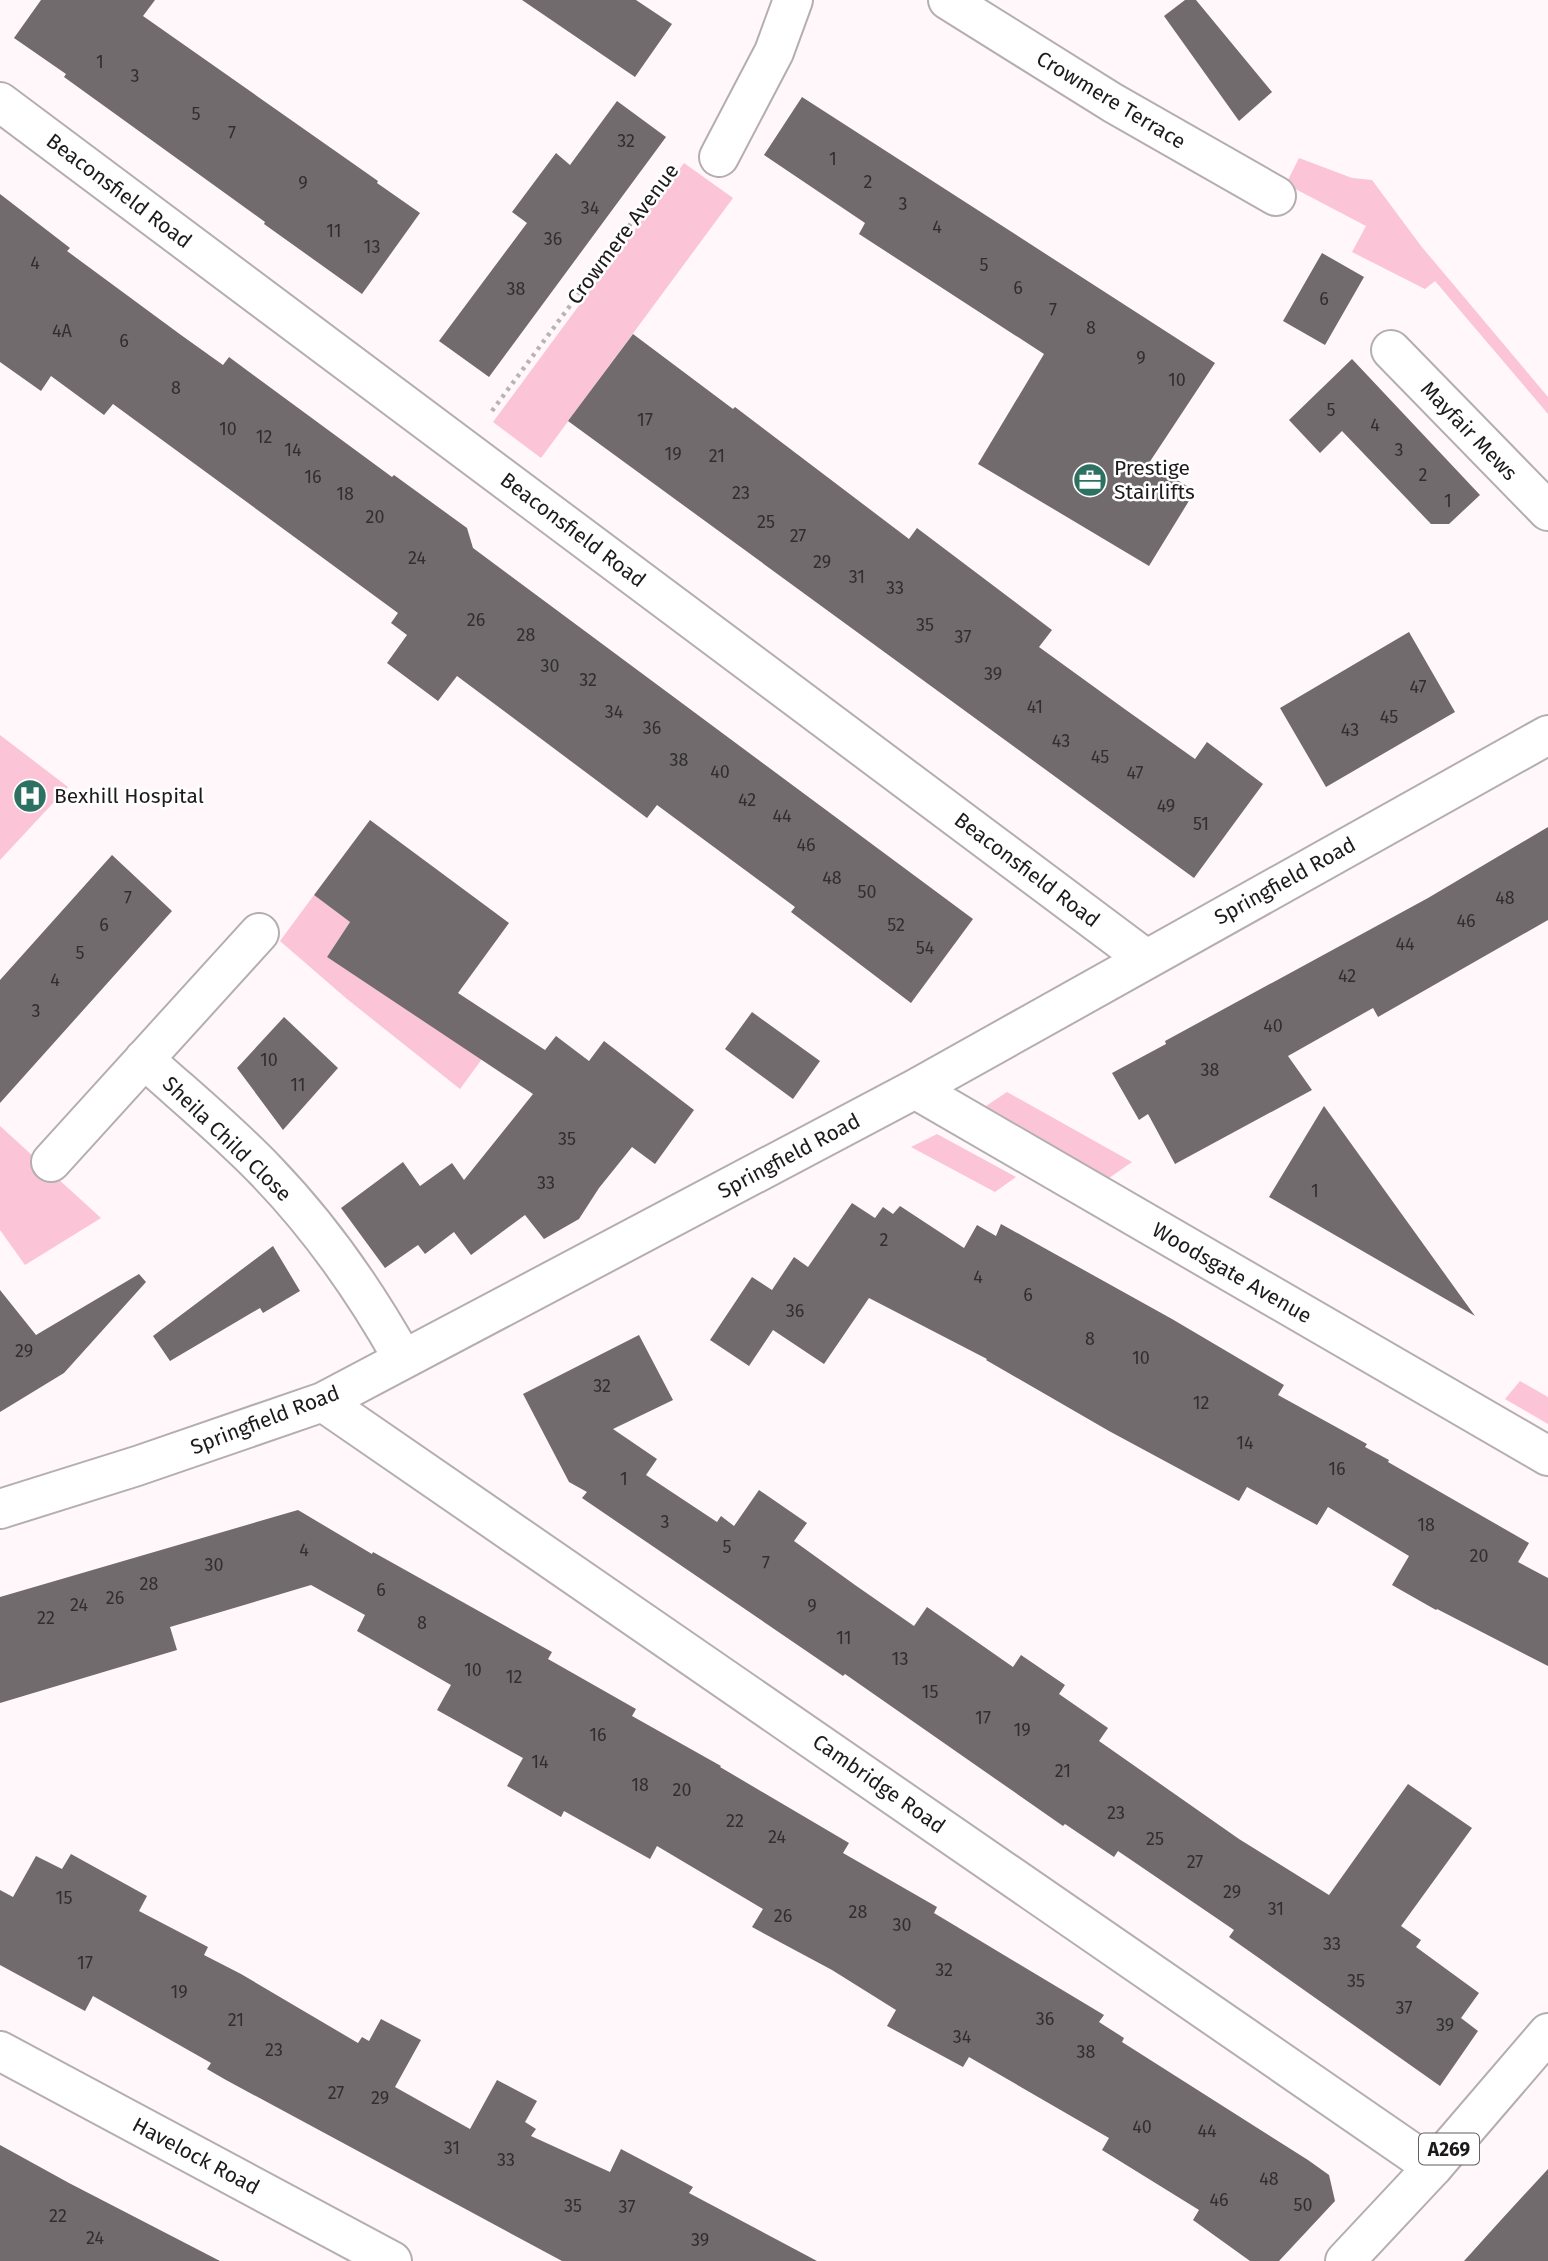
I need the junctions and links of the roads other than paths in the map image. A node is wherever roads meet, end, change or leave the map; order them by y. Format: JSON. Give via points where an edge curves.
{"nodes":[{"id":1,"x":793,"y":0,"type":"edge"},
{"id":2,"x":948,"y":0,"type":"edge"},
{"id":3,"x":0,"y":102,"type":"edge"},
{"id":4,"x":719,"y":157,"type":"road end"},
{"id":5,"x":1276,"y":196,"type":"dead end"},
{"id":6,"x":1391,"y":350,"type":"dead end"},
{"id":7,"x":1548,"y":511,"type":"edge"},
{"id":8,"x":1548,"y":735,"type":"edge"},
{"id":9,"x":259,"y":933,"type":"dead end"},
{"id":10,"x":1146,"y":959,"type":"junction"},
{"id":11,"x":144,"y":1059,"type":"junction"},
{"id":12,"x":915,"y":1089,"type":"junction"},
{"id":13,"x":51,"y":1162,"type":"dead end"},
{"id":14,"x":403,"y":1359,"type":"junction"},
{"id":15,"x":323,"y":1402,"type":"junction"},
{"id":16,"x":1548,"y":1456,"type":"edge"},
{"id":17,"x":0,"y":1509,"type":"edge"},
{"id":18,"x":1548,"y":2034,"type":"edge"},
{"id":19,"x":0,"y":2051,"type":"edge"},
{"id":20,"x":1433,"y":2167,"type":"junction"},
{"id":21,"x":392,"y":2261,"type":"edge"},
{"id":22,"x":1345,"y":2261,"type":"edge"}],
"edges":[{"from":1,"to":4,"type":"street","via":[[774,52]]},
{"from":2,"to":5,"type":"street","name":"Crowmere Terrace","via":[[1113,103]]},
{"from":3,"to":10,"type":"street","name":"Beaconsfield Road"},
{"from":6,"to":7,"type":"street","name":"Mayfair Mews"},
{"from":8,"to":10,"type":"street","name":"Springfield Road"},
{"from":9,"to":11,"type":"street","name":"Sheila Child Close"},
{"from":10,"to":12,"type":"street","name":"Springfield Road"},
{"from":11,"to":13,"type":"street","name":"Sheila Child Close"},
{"from":11,"to":14,"type":"street","name":"Sheila Child Close","via":[[267,1171],[337,1253]]},
{"from":12,"to":14,"type":"street","name":"Springfield Road"},
{"from":12,"to":16,"type":"street","name":"Woodsgate Avenue"},
{"from":14,"to":15,"type":"street","name":"Springfield Road"},
{"from":15,"to":17,"type":"street","name":"Springfield Road"},
{"from":15,"to":20,"type":"street","name":"Cambridge Road"},
{"from":18,"to":20,"type":"street","number":"A269"},
{"from":19,"to":21,"type":"street","name":"Havelock Road"},
{"from":20,"to":22,"type":"street","number":"A269"}]}
